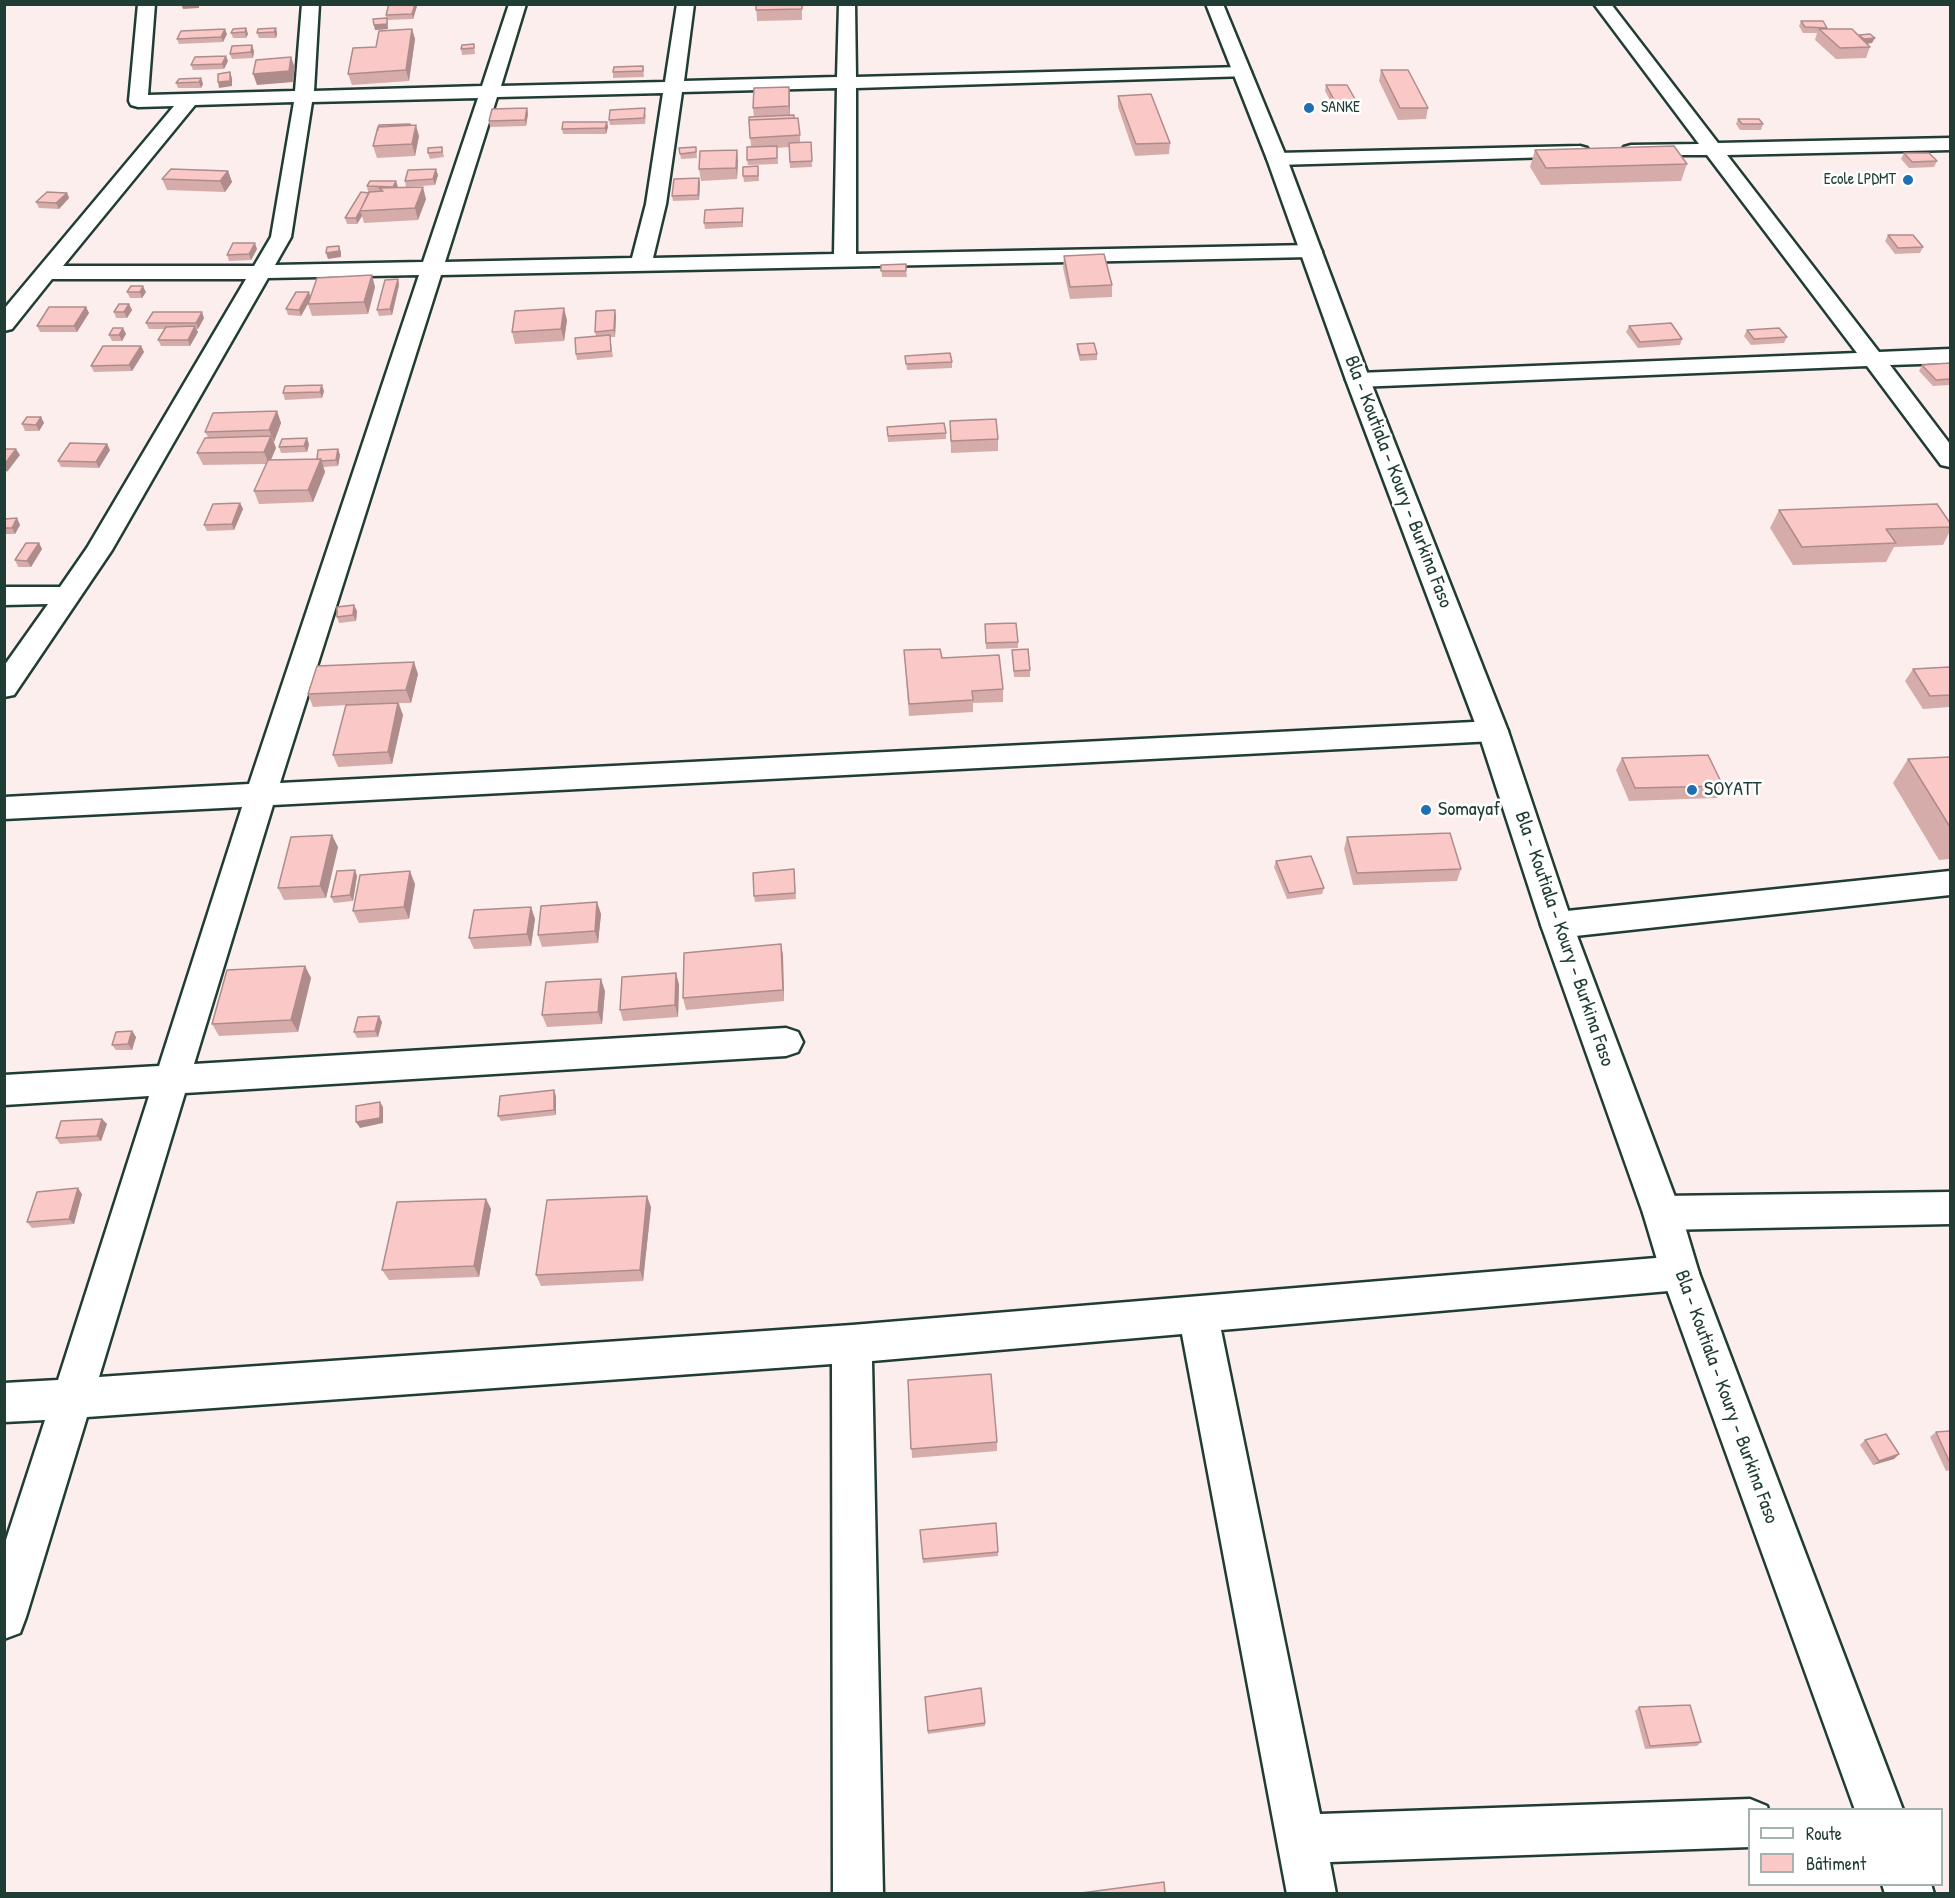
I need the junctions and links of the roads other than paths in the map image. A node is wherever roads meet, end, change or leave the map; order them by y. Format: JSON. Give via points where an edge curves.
{"nodes":[{"id":1,"x":147,"y":4,"type":"edge"},
{"id":2,"x":311,"y":4,"type":"edge"},
{"id":3,"x":518,"y":4,"type":"edge"},
{"id":4,"x":686,"y":4,"type":"edge"},
{"id":5,"x":847,"y":4,"type":"edge"},
{"id":6,"x":1214,"y":4,"type":"edge"},
{"id":7,"x":1602,"y":4,"type":"edge"},
{"id":8,"x":1242,"y":72,"type":"junction"},
{"id":9,"x":846,"y":83,"type":"junction"},
{"id":10,"x":674,"y":87,"type":"junction"},
{"id":11,"x":490,"y":92,"type":"junction"},
{"id":12,"x":304,"y":97,"type":"junction"},
{"id":13,"x":189,"y":100,"type":"junction"},
{"id":14,"x":1950,"y":144,"type":"edge"},
{"id":15,"x":1713,"y":149,"type":"junction"},
{"id":16,"x":1277,"y":159,"type":"junction"},
{"id":17,"x":1311,"y":251,"type":"junction"},
{"id":18,"x":845,"y":260,"type":"junction"},
{"id":19,"x":641,"y":264,"type":"junction"},
{"id":20,"x":432,"y":268,"type":"junction"},
{"id":21,"x":262,"y":272,"type":"junction"},
{"id":22,"x":46,"y":273,"type":"junction"},
{"id":23,"x":4,"y":324,"type":"edge"},
{"id":24,"x":1950,"y":356,"type":"edge"},
{"id":25,"x":1873,"y":359,"type":"junction"},
{"id":26,"x":1358,"y":380,"type":"junction"},
{"id":27,"x":1950,"y":460,"type":"edge"},
{"id":28,"x":69,"y":595,"type":"junction"},
{"id":29,"x":4,"y":596,"type":"edge"},
{"id":30,"x":4,"y":688,"type":"edge"},
{"id":31,"x":1493,"y":731,"type":"junction"},
{"id":32,"x":261,"y":795,"type":"junction"},
{"id":33,"x":4,"y":808,"type":"edge"},
{"id":34,"x":1950,"y":884,"type":"edge"},
{"id":35,"x":1557,"y":925,"type":"junction"},
{"id":36,"x":786,"y":1042,"type":"dead end"},
{"id":37,"x":173,"y":1080,"type":"junction"},
{"id":38,"x":4,"y":1090,"type":"edge"},
{"id":39,"x":1950,"y":1208,"type":"edge"},
{"id":40,"x":1662,"y":1213,"type":"junction"},
{"id":41,"x":1680,"y":1273,"type":"junction"},
{"id":42,"x":1198,"y":1314,"type":"junction"},
{"id":43,"x":852,"y":1344,"type":"junction"},
{"id":44,"x":73,"y":1399,"type":"junction"},
{"id":45,"x":4,"y":1403,"type":"edge"},
{"id":46,"x":4,"y":1617,"type":"edge"},
{"id":47,"x":1879,"y":1808,"type":"edge"},
{"id":48,"x":1748,"y":1823,"type":"edge"},
{"id":49,"x":1301,"y":1839,"type":"junction"},
{"id":50,"x":858,"y":1893,"type":"edge"},
{"id":51,"x":1312,"y":1893,"type":"edge"}],
"edges":[{"from":1,"to":13,"type":"street","via":[[138,101]]},
{"from":2,"to":12,"type":"street"},
{"from":3,"to":11,"type":"street"},
{"from":4,"to":10,"type":"street"},
{"from":5,"to":9,"type":"street"},
{"from":6,"to":8,"type":"street","name":"Bla - Koutiala - Koury - Burkina Faso"},
{"from":7,"to":15,"type":"street"},
{"from":8,"to":9,"type":"street"},
{"from":8,"to":16,"type":"street","name":"Bla - Koutiala - Koury - Burkina Faso"},
{"from":9,"to":10,"type":"street"},
{"from":9,"to":18,"type":"street"},
{"from":10,"to":11,"type":"street"},
{"from":10,"to":19,"type":"street","via":[[656,204]]},
{"from":11,"to":12,"type":"street"},
{"from":11,"to":20,"type":"street"},
{"from":12,"to":13,"type":"street"},
{"from":12,"to":21,"type":"street","via":[[281,237]]},
{"from":13,"to":22,"type":"street"},
{"from":14,"to":15,"type":"street"},
{"from":15,"to":16,"type":"street"},
{"from":15,"to":25,"type":"street"},
{"from":16,"to":17,"type":"street","name":"Bla - Koutiala - Koury - Burkina Faso"},
{"from":17,"to":18,"type":"street"},
{"from":17,"to":26,"type":"street","name":"Bla - Koutiala - Koury - Burkina Faso"},
{"from":18,"to":19,"type":"street"},
{"from":19,"to":20,"type":"street"},
{"from":20,"to":21,"type":"street"},
{"from":20,"to":32,"type":"street"},
{"from":21,"to":22,"type":"street"},
{"from":21,"to":28,"type":"street"},
{"from":22,"to":23,"type":"street"},
{"from":24,"to":25,"type":"street"},
{"from":25,"to":26,"type":"street"},
{"from":25,"to":27,"type":"street"},
{"from":26,"to":31,"type":"street","name":"Bla - Koutiala - Koury - Burkina Faso"},
{"from":28,"to":29,"type":"street"},
{"from":28,"to":30,"type":"street"},
{"from":31,"to":32,"type":"street"},
{"from":31,"to":35,"type":"street","name":"Bla - Koutiala - Koury - Burkina Faso"},
{"from":32,"to":33,"type":"street"},
{"from":32,"to":37,"type":"street"},
{"from":34,"to":35,"type":"street"},
{"from":35,"to":40,"type":"street","name":"Bla - Koutiala - Koury - Burkina Faso"},
{"from":36,"to":37,"type":"street"},
{"from":37,"to":38,"type":"street"},
{"from":37,"to":44,"type":"street"},
{"from":39,"to":40,"type":"street"},
{"from":40,"to":41,"type":"street","name":"Bla - Koutiala - Koury - Burkina Faso"},
{"from":41,"to":42,"type":"street"},
{"from":41,"to":47,"type":"street","name":"Bla - Koutiala - Koury - Burkina Faso"},
{"from":42,"to":43,"type":"street"},
{"from":42,"to":49,"type":"street"},
{"from":43,"to":44,"type":"street"},
{"from":43,"to":50,"type":"street"},
{"from":44,"to":45,"type":"street"},
{"from":44,"to":46,"type":"street"},
{"from":48,"to":49,"type":"street"},
{"from":49,"to":51,"type":"street"}]}
